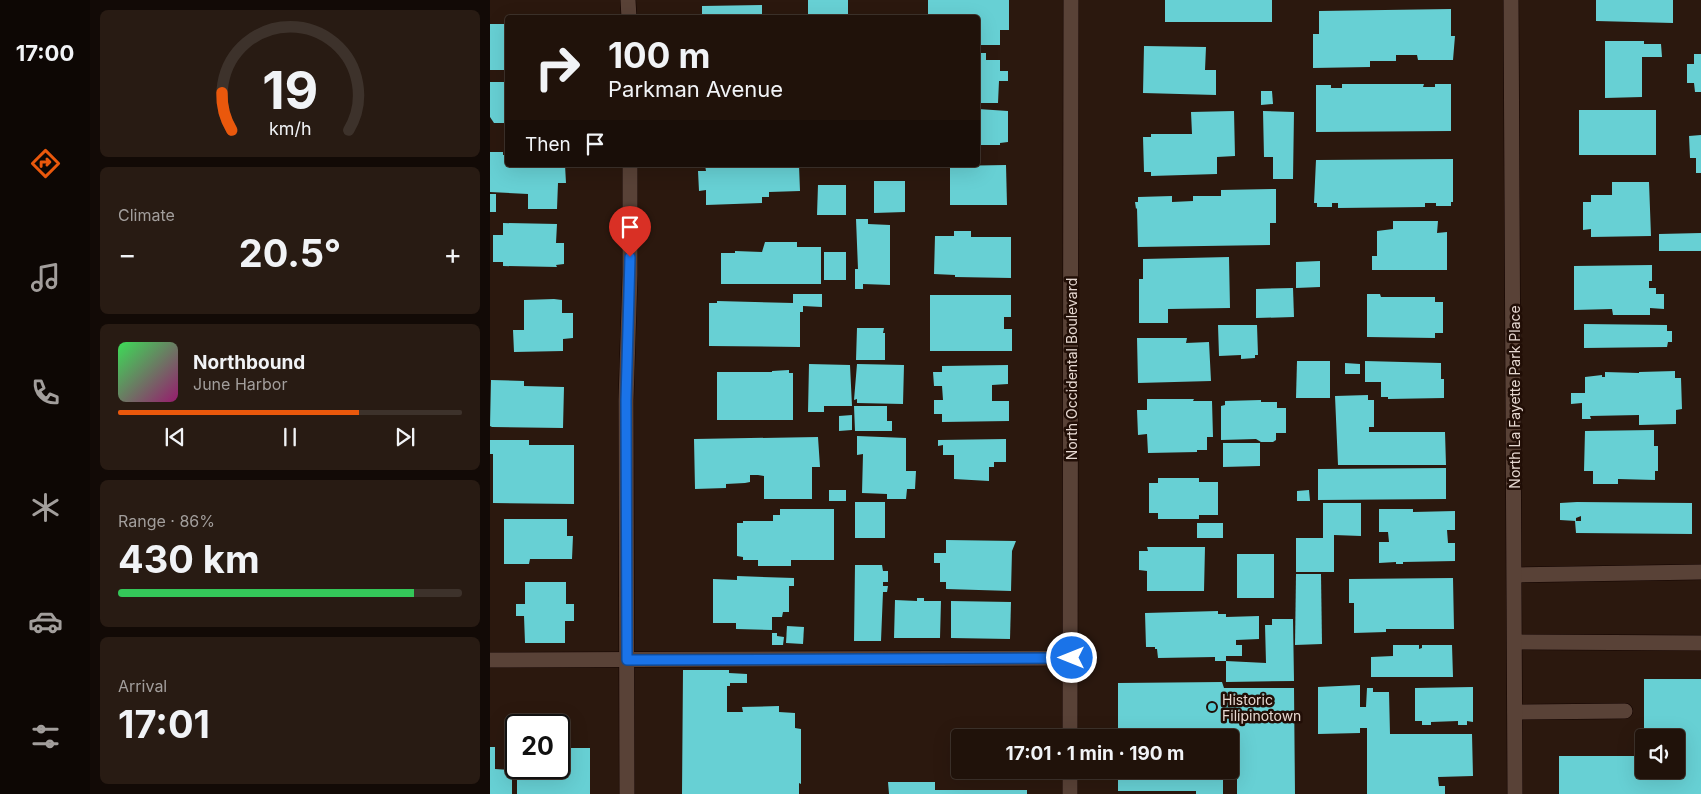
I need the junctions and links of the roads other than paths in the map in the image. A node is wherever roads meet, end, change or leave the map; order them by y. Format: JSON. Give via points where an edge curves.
{"nodes":[{"id":1,"x":628,"y":0,"type":"edge"},
{"id":2,"x":1071,"y":0,"type":"edge"},
{"id":3,"x":1511,"y":0,"type":"edge"},
{"id":4,"x":629,"y":15,"type":"edge"},
{"id":5,"x":630,"y":167,"type":"edge"},
{"id":6,"x":1701,"y":572,"type":"edge"},
{"id":7,"x":1515,"y":575,"type":"junction"},
{"id":8,"x":1515,"y":642,"type":"junction"},
{"id":9,"x":1701,"y":643,"type":"edge"},
{"id":10,"x":1072,"y":658,"type":"junction"},
{"id":11,"x":490,"y":660,"type":"edge"},
{"id":12,"x":627,"y":660,"type":"junction"},
{"id":13,"x":1625,"y":710,"type":"dead end"},
{"id":14,"x":1515,"y":712,"type":"junction"},
{"id":15,"x":1070,"y":729,"type":"edge"},
{"id":16,"x":1070,"y":779,"type":"edge"},
{"id":17,"x":627,"y":794,"type":"edge"},
{"id":18,"x":1070,"y":794,"type":"edge"},
{"id":19,"x":1515,"y":794,"type":"edge"}],
"edges":[{"from":1,"to":4,"type":"street"},
{"from":2,"to":10,"type":"street","name":"North Occidental Boulevard"},
{"from":3,"to":7,"type":"street","name":"North La Fayette Park Place"},
{"from":5,"to":12,"type":"street","via":[[626,400]]},
{"from":6,"to":7,"type":"street"},
{"from":7,"to":8,"type":"street","name":"North La Fayette Park Place"},
{"from":8,"to":9,"type":"street"},
{"from":8,"to":14,"type":"street","name":"North La Fayette Park Place"},
{"from":10,"to":12,"type":"street"},
{"from":10,"to":15,"type":"street","name":"North Occidental Boulevard"},
{"from":11,"to":12,"type":"street"},
{"from":12,"to":17,"type":"street"},
{"from":13,"to":14,"type":"street"},
{"from":14,"to":19,"type":"street","name":"North La Fayette Park Place"},
{"from":16,"to":18,"type":"street"}]}
